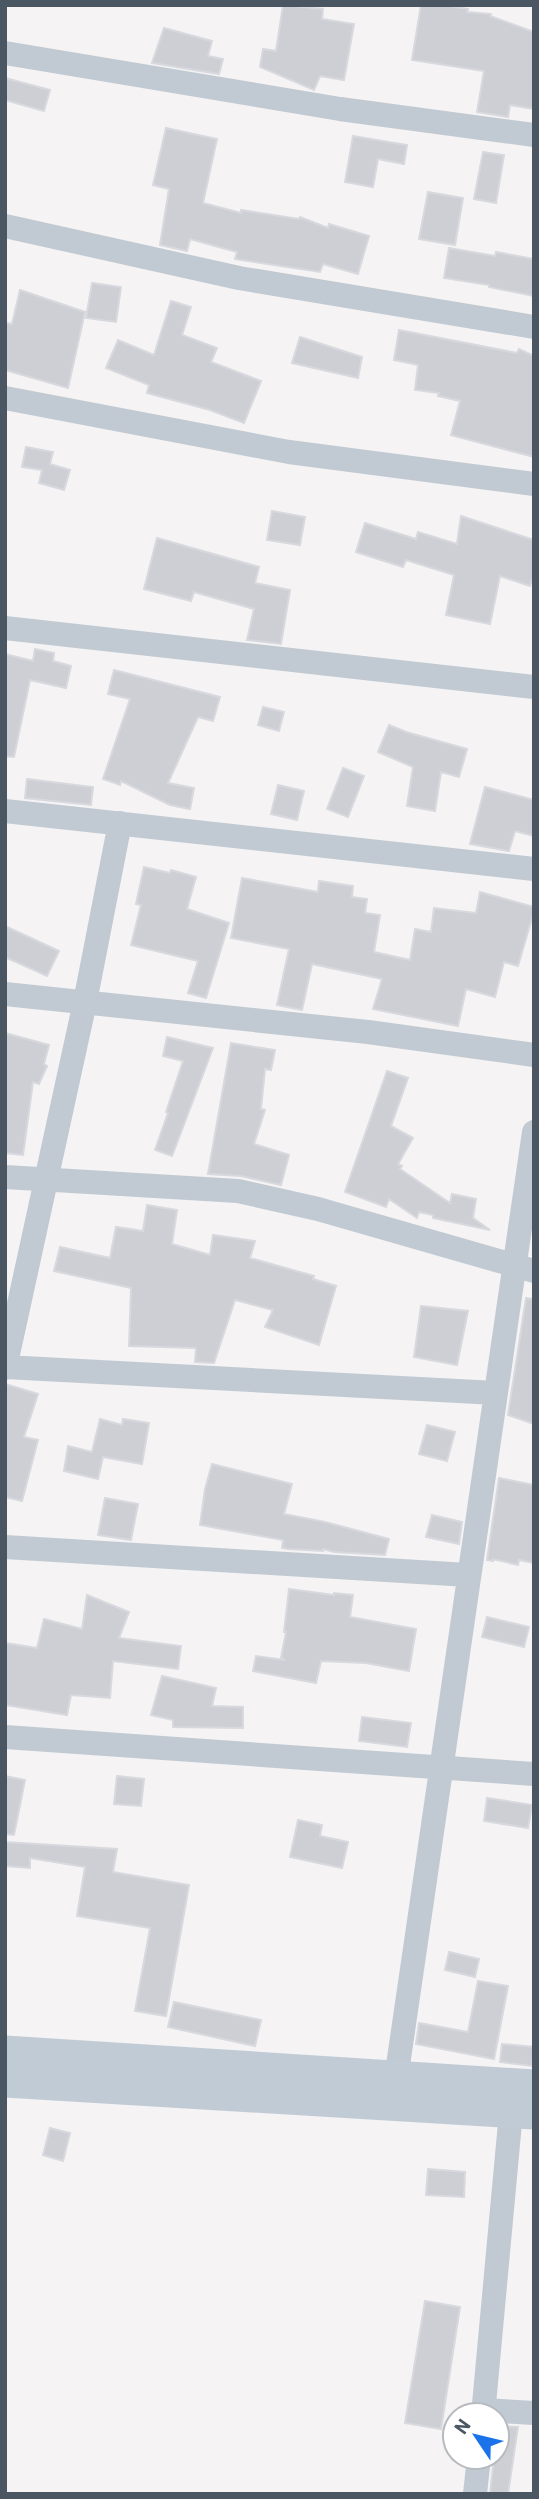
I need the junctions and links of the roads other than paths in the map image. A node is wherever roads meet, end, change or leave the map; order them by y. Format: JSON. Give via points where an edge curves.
{"nodes":[{"id":1,"x":5,"y":53,"type":"edge"},
{"id":2,"x":534,"y":135,"type":"edge"},
{"id":3,"x":5,"y":226,"type":"edge"},
{"id":4,"x":534,"y":327,"type":"edge"},
{"id":5,"x":5,"y":398,"type":"edge"},
{"id":6,"x":534,"y":484,"type":"edge"},
{"id":7,"x":5,"y":628,"type":"edge"},
{"id":8,"x":534,"y":687,"type":"edge"},
{"id":9,"x":5,"y":811,"type":"edge"},
{"id":10,"x":120,"y":823,"type":"junction"},
{"id":11,"x":534,"y":869,"type":"edge"},
{"id":12,"x":5,"y":994,"type":"edge"},
{"id":13,"x":85,"y":1002,"type":"junction"},
{"id":14,"x":534,"y":1055,"type":"edge"},
{"id":15,"x":534,"y":1132,"type":"edge"},
{"id":16,"x":5,"y":1177,"type":"edge"},
{"id":17,"x":46,"y":1180,"type":"junction"},
{"id":18,"x":524,"y":1268,"type":"edge"},
{"id":19,"x":5,"y":1367,"type":"edge"},
{"id":20,"x":496,"y":1393,"type":"junction"},
{"id":21,"x":5,"y":1547,"type":"edge"},
{"id":22,"x":468,"y":1575,"type":"junction"},
{"id":23,"x":5,"y":1737,"type":"edge"},
{"id":24,"x":440,"y":1768,"type":"junction"},
{"id":25,"x":534,"y":1774,"type":"edge"},
{"id":26,"x":5,"y":2052,"type":"edge"},
{"id":27,"x":396,"y":2079,"type":"junction"},
{"id":28,"x":5,"y":2081,"type":"edge"},
{"id":29,"x":534,"y":2086,"type":"edge"},
{"id":30,"x":522,"y":2113,"type":"edge"},
{"id":31,"x":484,"y":2401,"type":"edge"},
{"id":32,"x":511,"y":2413,"type":"edge"},
{"id":33,"x":534,"y":2413,"type":"edge"},
{"id":34,"x":477,"y":2471,"type":"edge"},
{"id":35,"x":475,"y":2494,"type":"edge"}],
"edges":[{"from":1,"to":2,"type":"street","via":[[340,109]]},
{"from":3,"to":4,"type":"street","via":[[239,278]]},
{"from":5,"to":6,"type":"street","via":[[289,452]]},
{"from":7,"to":8,"type":"street"},
{"from":9,"to":10,"type":"street"},
{"from":10,"to":11,"type":"street"},
{"from":10,"to":13,"type":"street"},
{"from":12,"to":13,"type":"street"},
{"from":13,"to":14,"type":"street"},
{"from":13,"to":17,"type":"street"},
{"from":15,"to":18,"type":"street"},
{"from":16,"to":17,"type":"street"},
{"from":17,"to":18,"type":"street","via":[[238,1191]]},
{"from":17,"to":19,"type":"street"},
{"from":18,"to":20,"type":"street"},
{"from":19,"to":20,"type":"street"},
{"from":20,"to":22,"type":"street"},
{"from":21,"to":22,"type":"street"},
{"from":22,"to":24,"type":"street"},
{"from":23,"to":24,"type":"street"},
{"from":24,"to":25,"type":"street"},
{"from":24,"to":27,"type":"street"},
{"from":26,"to":27,"type":"main road"},
{"from":27,"to":29,"type":"main road"},
{"from":28,"to":30,"type":"main road"},
{"from":30,"to":31,"type":"street"},
{"from":32,"to":33,"type":"street"},
{"from":34,"to":35,"type":"street"}]}
